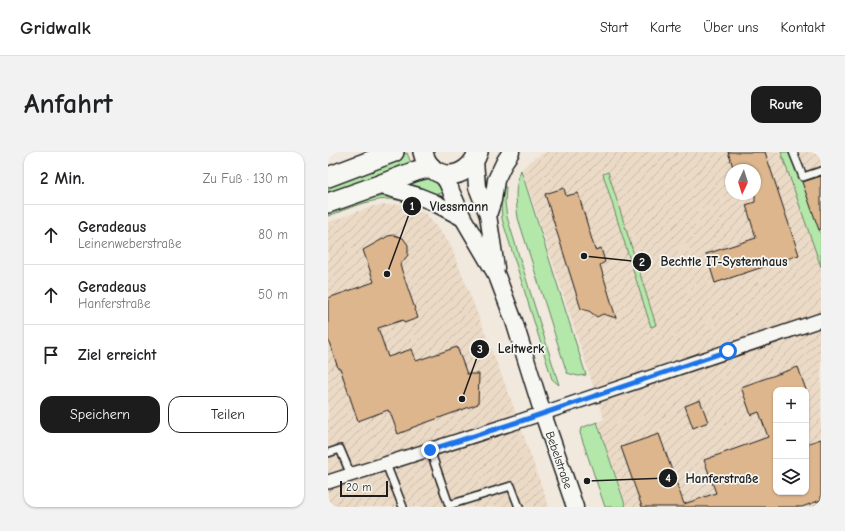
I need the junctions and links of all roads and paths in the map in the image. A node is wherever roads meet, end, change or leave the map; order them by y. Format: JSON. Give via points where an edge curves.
{"nodes":[{"id":1,"x":394,"y":152,"type":"edge"},
{"id":2,"x":511,"y":152,"type":"edge"},
{"id":3,"x":794,"y":152,"type":"edge"},
{"id":4,"x":477,"y":156,"type":"edge"},
{"id":5,"x":431,"y":164,"type":"edge"},
{"id":6,"x":821,"y":171,"type":"edge"},
{"id":7,"x":328,"y":177,"type":"edge"},
{"id":8,"x":379,"y":185,"type":"junction"},
{"id":9,"x":328,"y":203,"type":"edge"},
{"id":10,"x":488,"y":215,"type":"junction"},
{"id":11,"x":463,"y":218,"type":"junction"},
{"id":12,"x":497,"y":276,"type":"junction"},
{"id":13,"x":821,"y":320,"type":"edge"},
{"id":14,"x":543,"y":414,"type":"junction"},
{"id":15,"x":430,"y":450,"type":"junction"},
{"id":16,"x":328,"y":453,"type":"edge"},
{"id":17,"x":386,"y":464,"type":"junction"},
{"id":18,"x":351,"y":475,"type":"junction"},
{"id":19,"x":328,"y":482,"type":"edge"},
{"id":20,"x":403,"y":507,"type":"edge"},
{"id":21,"x":519,"y":507,"type":"edge"},
{"id":22,"x":575,"y":507,"type":"edge"}],
"edges":[{"from":1,"to":7,"type":"main road"},
{"from":2,"to":10,"type":"street","via":[[496,180]]},
{"from":3,"to":6,"type":"lane","via":[[803,177]]},
{"from":4,"to":5,"type":"main road","via":[[464,172],[456,174],[448,175]]},
{"from":4,"to":10,"type":"street","name":"Bebelstraße","via":[[477,186]]},
{"from":5,"to":8,"type":"main road"},
{"from":5,"to":11,"type":"street","name":"Bebelstraße","via":[[447,182]]},
{"from":8,"to":9,"type":"main road"},
{"from":8,"to":11,"type":"street","via":[[418,196]]},
{"from":10,"to":12,"type":"street","name":"Bebelstraße"},
{"from":11,"to":12,"type":"street","name":"Bebelstraße"},
{"from":12,"to":14,"type":"street","name":"Bebelstraße"},
{"from":13,"to":14,"type":"street"},
{"from":14,"to":15,"type":"street"},
{"from":14,"to":22,"type":"street","name":"Bebelstraße"},
{"from":15,"to":17,"type":"street"},
{"from":15,"to":21,"type":"lane","via":[[450,505],[511,486]]},
{"from":16,"to":18,"type":"lane","via":[[340,449]]},
{"from":17,"to":18,"type":"street"},
{"from":17,"to":20,"type":"lane"},
{"from":18,"to":19,"type":"street"}]}
